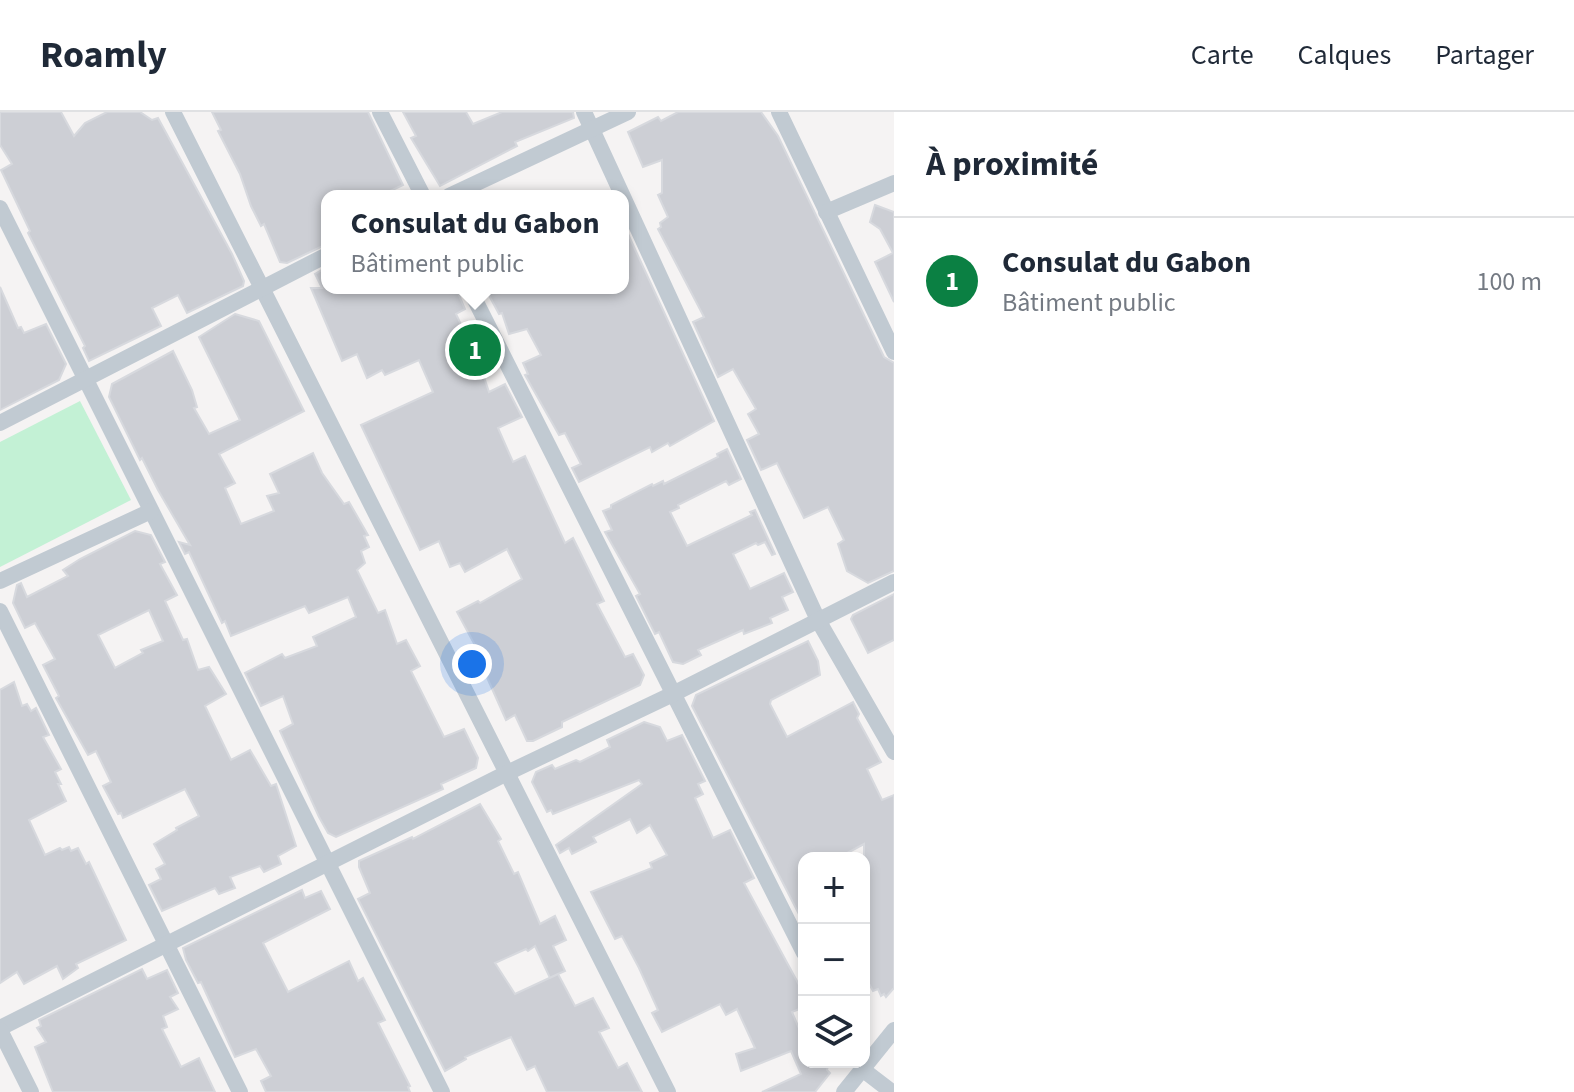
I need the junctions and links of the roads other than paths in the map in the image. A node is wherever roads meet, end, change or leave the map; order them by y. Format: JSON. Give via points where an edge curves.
{"nodes":[{"id":1,"x":173,"y":112,"type":"edge"},
{"id":2,"x":380,"y":112,"type":"edge"},
{"id":3,"x":584,"y":112,"type":"edge"},
{"id":4,"x":628,"y":112,"type":"edge"},
{"id":5,"x":779,"y":112,"type":"edge"},
{"id":6,"x":593,"y":130,"type":"junction"},
{"id":7,"x":894,"y":183,"type":"edge"},
{"id":8,"x":420,"y":190,"type":"edge"},
{"id":9,"x":462,"y":190,"type":"edge"},
{"id":10,"x":621,"y":190,"type":"edge"},
{"id":11,"x":0,"y":208,"type":"edge"},
{"id":12,"x":629,"y":208,"type":"edge"},
{"id":13,"x":826,"y":212,"type":"junction"},
{"id":14,"x":321,"y":258,"type":"edge"},
{"id":15,"x":261,"y":287,"type":"junction"},
{"id":16,"x":472,"y":294,"type":"edge"},
{"id":17,"x":894,"y":352,"type":"edge"},
{"id":18,"x":85,"y":379,"type":"junction"},
{"id":19,"x":0,"y":423,"type":"edge"},
{"id":20,"x":151,"y":511,"type":"junction"},
{"id":21,"x":0,"y":581,"type":"edge"},
{"id":22,"x":894,"y":582,"type":"edge"},
{"id":23,"x":0,"y":611,"type":"edge"},
{"id":24,"x":818,"y":620,"type":"junction"},
{"id":25,"x":673,"y":694,"type":"junction"},
{"id":26,"x":894,"y":752,"type":"edge"},
{"id":27,"x":507,"y":773,"type":"junction"},
{"id":28,"x":327,"y":864,"type":"junction"},
{"id":29,"x":798,"y":941,"type":"edge"},
{"id":30,"x":166,"y":946,"type":"junction"},
{"id":31,"x":0,"y":1029,"type":"edge"},
{"id":32,"x":894,"y":1030,"type":"edge"},
{"id":33,"x":870,"y":1056,"type":"edge"},
{"id":34,"x":860,"y":1068,"type":"edge"},
{"id":35,"x":863,"y":1068,"type":"edge"},
{"id":36,"x":31,"y":1092,"type":"edge"},
{"id":37,"x":240,"y":1092,"type":"edge"},
{"id":38,"x":442,"y":1092,"type":"edge"},
{"id":39,"x":668,"y":1092,"type":"edge"},
{"id":40,"x":844,"y":1092,"type":"edge"},
{"id":41,"x":892,"y":1092,"type":"edge"}],
"edges":[{"from":1,"to":15,"type":"street"},
{"from":2,"to":8,"type":"street"},
{"from":3,"to":6,"type":"street"},
{"from":4,"to":6,"type":"street"},
{"from":5,"to":13,"type":"street"},
{"from":6,"to":9,"type":"street"},
{"from":6,"to":10,"type":"street"},
{"from":7,"to":13,"type":"street"},
{"from":11,"to":18,"type":"street"},
{"from":12,"to":24,"type":"street"},
{"from":13,"to":17,"type":"street"},
{"from":14,"to":15,"type":"street"},
{"from":15,"to":18,"type":"street"},
{"from":15,"to":27,"type":"street"},
{"from":16,"to":25,"type":"street"},
{"from":18,"to":19,"type":"street"},
{"from":18,"to":20,"type":"street"},
{"from":20,"to":21,"type":"street"},
{"from":20,"to":28,"type":"street"},
{"from":22,"to":24,"type":"street"},
{"from":23,"to":30,"type":"street"},
{"from":24,"to":25,"type":"street"},
{"from":24,"to":26,"type":"street"},
{"from":25,"to":27,"type":"street"},
{"from":25,"to":29,"type":"street"},
{"from":27,"to":28,"type":"street"},
{"from":27,"to":39,"type":"street"},
{"from":28,"to":30,"type":"street"},
{"from":28,"to":38,"type":"street"},
{"from":30,"to":31,"type":"street"},
{"from":30,"to":37,"type":"street"},
{"from":31,"to":36,"type":"street"},
{"from":32,"to":33,"type":"street"},
{"from":34,"to":40,"type":"street"},
{"from":35,"to":41,"type":"street"}]}
